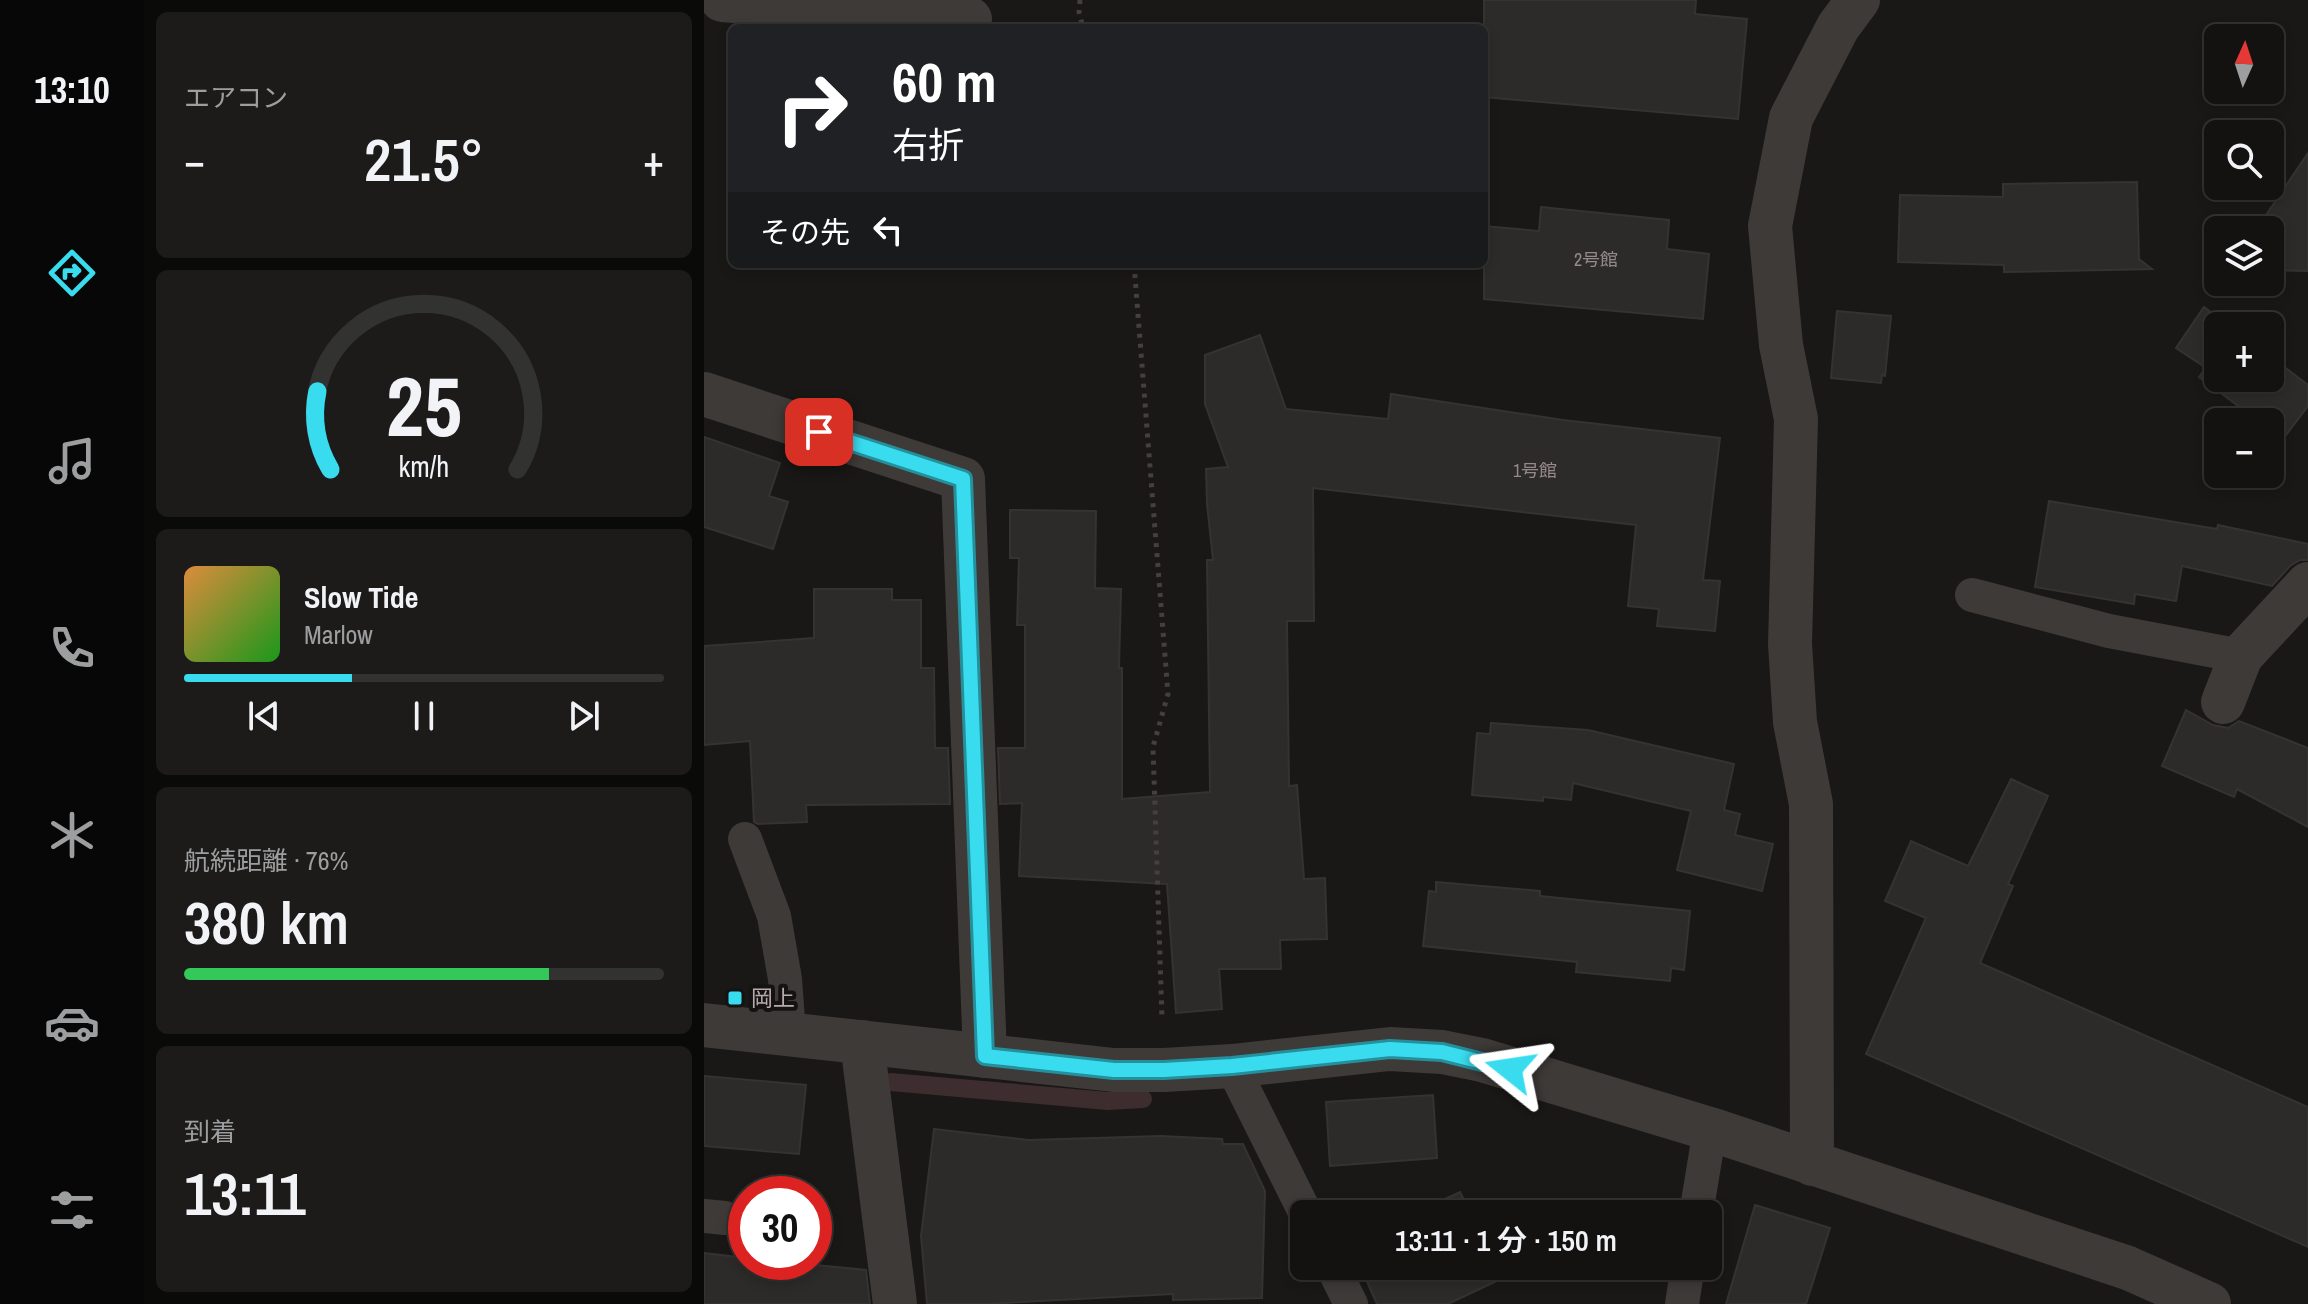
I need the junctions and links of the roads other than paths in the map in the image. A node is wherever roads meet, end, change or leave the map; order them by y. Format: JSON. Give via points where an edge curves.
{"nodes":[{"id":1,"x":722,"y":0,"type":"edge"},
{"id":2,"x":1858,"y":0,"type":"edge"},
{"id":3,"x":970,"y":19,"type":"dead end"},
{"id":4,"x":704,"y":394,"type":"edge"},
{"id":5,"x":2308,"y":584,"type":"edge"},
{"id":6,"x":1972,"y":595,"type":"dead end"},
{"id":7,"x":2241,"y":656,"type":"junction"},
{"id":8,"x":2223,"y":702,"type":"dead end"},
{"id":9,"x":745,"y":839,"type":"dead end"},
{"id":10,"x":704,"y":1025,"type":"edge"},
{"id":11,"x":789,"y":1033,"type":"junction"},
{"id":12,"x":862,"y":1042,"type":"junction"},
{"id":13,"x":985,"y":1056,"type":"junction"},
{"id":14,"x":1232,"y":1066,"type":"junction"},
{"id":15,"x":1710,"y":1129,"type":"junction"},
{"id":16,"x":1812,"y":1164,"type":"junction"},
{"id":17,"x":1299,"y":1200,"type":"edge"},
{"id":18,"x":1698,"y":1200,"type":"edge"},
{"id":19,"x":1339,"y":1280,"type":"edge"},
{"id":20,"x":1686,"y":1280,"type":"edge"},
{"id":21,"x":895,"y":1304,"type":"edge"},
{"id":22,"x":1351,"y":1304,"type":"edge"},
{"id":23,"x":1682,"y":1304,"type":"edge"},
{"id":24,"x":2209,"y":1304,"type":"edge"}],
"edges":[{"from":1,"to":3,"type":"street"},
{"from":2,"to":16,"type":"street","via":[[1838,27],[1791,118],[1770,226],[1781,345],[1796,419],[1790,644],[1795,722],[1811,804]]},
{"from":4,"to":13,"type":"street","via":[[963,479]]},
{"from":5,"to":7,"type":"street"},
{"from":6,"to":7,"type":"lane","via":[[2109,631]]},
{"from":7,"to":8,"type":"street"},
{"from":9,"to":11,"type":"lane","via":[[774,916]]},
{"from":10,"to":11,"type":"street"},
{"from":11,"to":12,"type":"street"},
{"from":12,"to":13,"type":"street"},
{"from":12,"to":21,"type":"street"},
{"from":13,"to":14,"type":"street","via":[[1114,1070]]},
{"from":14,"to":15,"type":"street","via":[[1390,1049],[1442,1052]]},
{"from":14,"to":17,"type":"lane"},
{"from":15,"to":16,"type":"street"},
{"from":15,"to":18,"type":"lane"},
{"from":16,"to":24,"type":"street","via":[[2128,1268]]},
{"from":19,"to":22,"type":"lane"},
{"from":20,"to":23,"type":"lane"}]}
